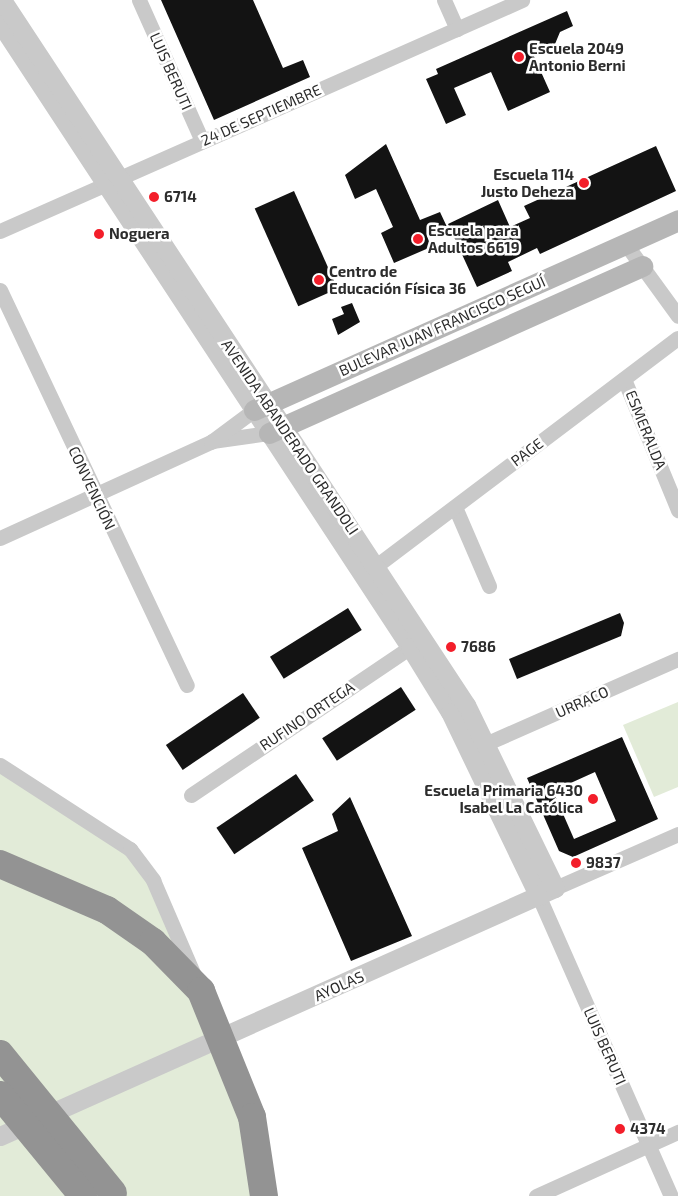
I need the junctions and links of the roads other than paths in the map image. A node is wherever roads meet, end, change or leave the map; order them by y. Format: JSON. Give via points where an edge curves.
{"nodes":[{"id":1,"x":2,"y":0,"type":"edge"},
{"id":2,"x":139,"y":0,"type":"edge"},
{"id":3,"x":444,"y":0,"type":"edge"},
{"id":4,"x":522,"y":0,"type":"edge"},
{"id":5,"x":0,"y":23,"type":"edge"},
{"id":6,"x":457,"y":29,"type":"junction"},
{"id":7,"x":202,"y":141,"type":"junction"},
{"id":8,"x":112,"y":181,"type":"junction"},
{"id":9,"x":678,"y":220,"type":"edge"},
{"id":10,"x":0,"y":231,"type":"edge"},
{"id":11,"x":625,"y":243,"type":"junction"},
{"id":12,"x":642,"y":266,"type":"junction"},
{"id":13,"x":0,"y":290,"type":"edge"},
{"id":14,"x":678,"y":316,"type":"edge"},
{"id":15,"x":678,"y":338,"type":"edge"},
{"id":16,"x":624,"y":379,"type":"junction"},
{"id":17,"x":261,"y":407,"type":"junction"},
{"id":18,"x":276,"y":430,"type":"junction"},
{"id":19,"x":211,"y":442,"type":"junction"},
{"id":20,"x":95,"y":494,"type":"junction"},
{"id":21,"x":455,"y":507,"type":"junction"},
{"id":22,"x":678,"y":510,"type":"edge"},
{"id":23,"x":0,"y":538,"type":"edge"},
{"id":24,"x":376,"y":566,"type":"junction"},
{"id":25,"x":489,"y":586,"type":"dead end"},
{"id":26,"x":417,"y":642,"type":"junction"},
{"id":27,"x":678,"y":659,"type":"edge"},
{"id":28,"x":188,"y":685,"type":"dead end"},
{"id":29,"x":485,"y":744,"type":"junction"},
{"id":30,"x":0,"y":765,"type":"edge"},
{"id":31,"x":191,"y":796,"type":"dead end"},
{"id":32,"x":678,"y":834,"type":"edge"},
{"id":33,"x":0,"y":864,"type":"edge"},
{"id":34,"x":547,"y":892,"type":"junction"},
{"id":35,"x":201,"y":991,"type":"junction"},
{"id":36,"x":223,"y":1038,"type":"junction"},
{"id":37,"x":0,"y":1054,"type":"edge"},
{"id":38,"x":0,"y":1095,"type":"edge"},
{"id":39,"x":678,"y":1132,"type":"edge"},
{"id":40,"x":0,"y":1136,"type":"edge"},
{"id":41,"x":648,"y":1146,"type":"junction"},
{"id":42,"x":114,"y":1195,"type":"edge"},
{"id":43,"x":82,"y":1196,"type":"edge"},
{"id":44,"x":264,"y":1196,"type":"edge"},
{"id":45,"x":536,"y":1196,"type":"edge"},
{"id":46,"x":671,"y":1196,"type":"edge"}],
"edges":[{"from":1,"to":8,"type":"street","name":"AVENIDA ABANDERADO GRANDOLI"},
{"from":2,"to":7,"type":"street","name":"LUIS BERUTI"},
{"from":3,"to":6,"type":"street"},
{"from":4,"to":6,"type":"street","name":"24 DE SEPTIEMBRE"},
{"from":5,"to":8,"type":"street","name":"AVENIDA ABANDERADO GRANDOLI"},
{"from":6,"to":7,"type":"street","name":"24 DE SEPTIEMBRE"},
{"from":7,"to":8,"type":"street","name":"24 DE SEPTIEMBRE"},
{"from":8,"to":10,"type":"street","name":"24 DE SEPTIEMBRE"},
{"from":8,"to":17,"type":"street","name":"AVENIDA ABANDERADO GRANDOLI"},
{"from":9,"to":11,"type":"main road","name":"BULEVAR JUAN FRANCISCO SEGUÍ"},
{"from":11,"to":12,"type":"street"},
{"from":11,"to":17,"type":"main road","name":"BULEVAR JUAN FRANCISCO SEGUÍ"},
{"from":12,"to":14,"type":"street"},
{"from":12,"to":18,"type":"main road","name":"BULEVAR JUAN FRANCISCO SEGUÍ"},
{"from":13,"to":20,"type":"street","name":"CONVENCIÓN"},
{"from":15,"to":16,"type":"street","name":"PAGE"},
{"from":16,"to":21,"type":"street","name":"PAGE"},
{"from":16,"to":22,"type":"street","name":"ESMERALDA"},
{"from":17,"to":18,"type":"street","name":"AVENIDA ABANDERADO GRANDOLI"},
{"from":17,"to":19,"type":"street","name":"BULEVAR JUAN FRANCISCO SEGUÍ"},
{"from":18,"to":19,"type":"street","name":"BULEVAR JUAN FRANCISCO SEGUÍ"},
{"from":18,"to":24,"type":"street","name":"AVENIDA ABANDERADO GRANDOLI"},
{"from":18,"to":26,"type":"street","name":"AVENIDA ABANDERADO GRANDOLI"},
{"from":19,"to":20,"type":"street","name":"BULEVAR JUAN FRANCISCO SEGUÍ"},
{"from":20,"to":23,"type":"street","name":"BULEVAR JUAN FRANCISCO SEGUÍ"},
{"from":20,"to":28,"type":"street","name":"CONVENCIÓN"},
{"from":21,"to":24,"type":"street","name":"PAGE"},
{"from":21,"to":25,"type":"street"},
{"from":24,"to":26,"type":"street","name":"AVENIDA ABANDERADO GRANDOLI"},
{"from":26,"to":29,"type":"street","name":"AVENIDA ABANDERADO GRANDOLI","via":[[466,705]]},
{"from":26,"to":31,"type":"street","name":"RUFINO ORTEGA"},
{"from":26,"to":34,"type":"street","name":"AVENIDA ABANDERADO GRANDOLI","via":[[450,712]]},
{"from":27,"to":29,"type":"street","name":"URRACO"},
{"from":29,"to":34,"type":"street","name":"AVENIDA ABANDERADO GRANDOLI"},
{"from":30,"to":35,"type":"street","via":[[130,850],[154,880]]},
{"from":32,"to":34,"type":"street","name":"AYOLAS"},
{"from":33,"to":35,"type":"highway","via":[[107,910],[153,942]]},
{"from":34,"to":36,"type":"street","name":"AYOLAS"},
{"from":34,"to":41,"type":"street","name":"LUIS BERUTI"},
{"from":35,"to":36,"type":"highway"},
{"from":36,"to":40,"type":"street","name":"AYOLAS"},
{"from":36,"to":44,"type":"highway","via":[[252,1117]]},
{"from":37,"to":42,"type":"highway","bridge":true},
{"from":38,"to":43,"type":"highway","bridge":true},
{"from":39,"to":41,"type":"street"},
{"from":41,"to":45,"type":"street"},
{"from":41,"to":46,"type":"street","name":"LUIS BERUTI"}]}
